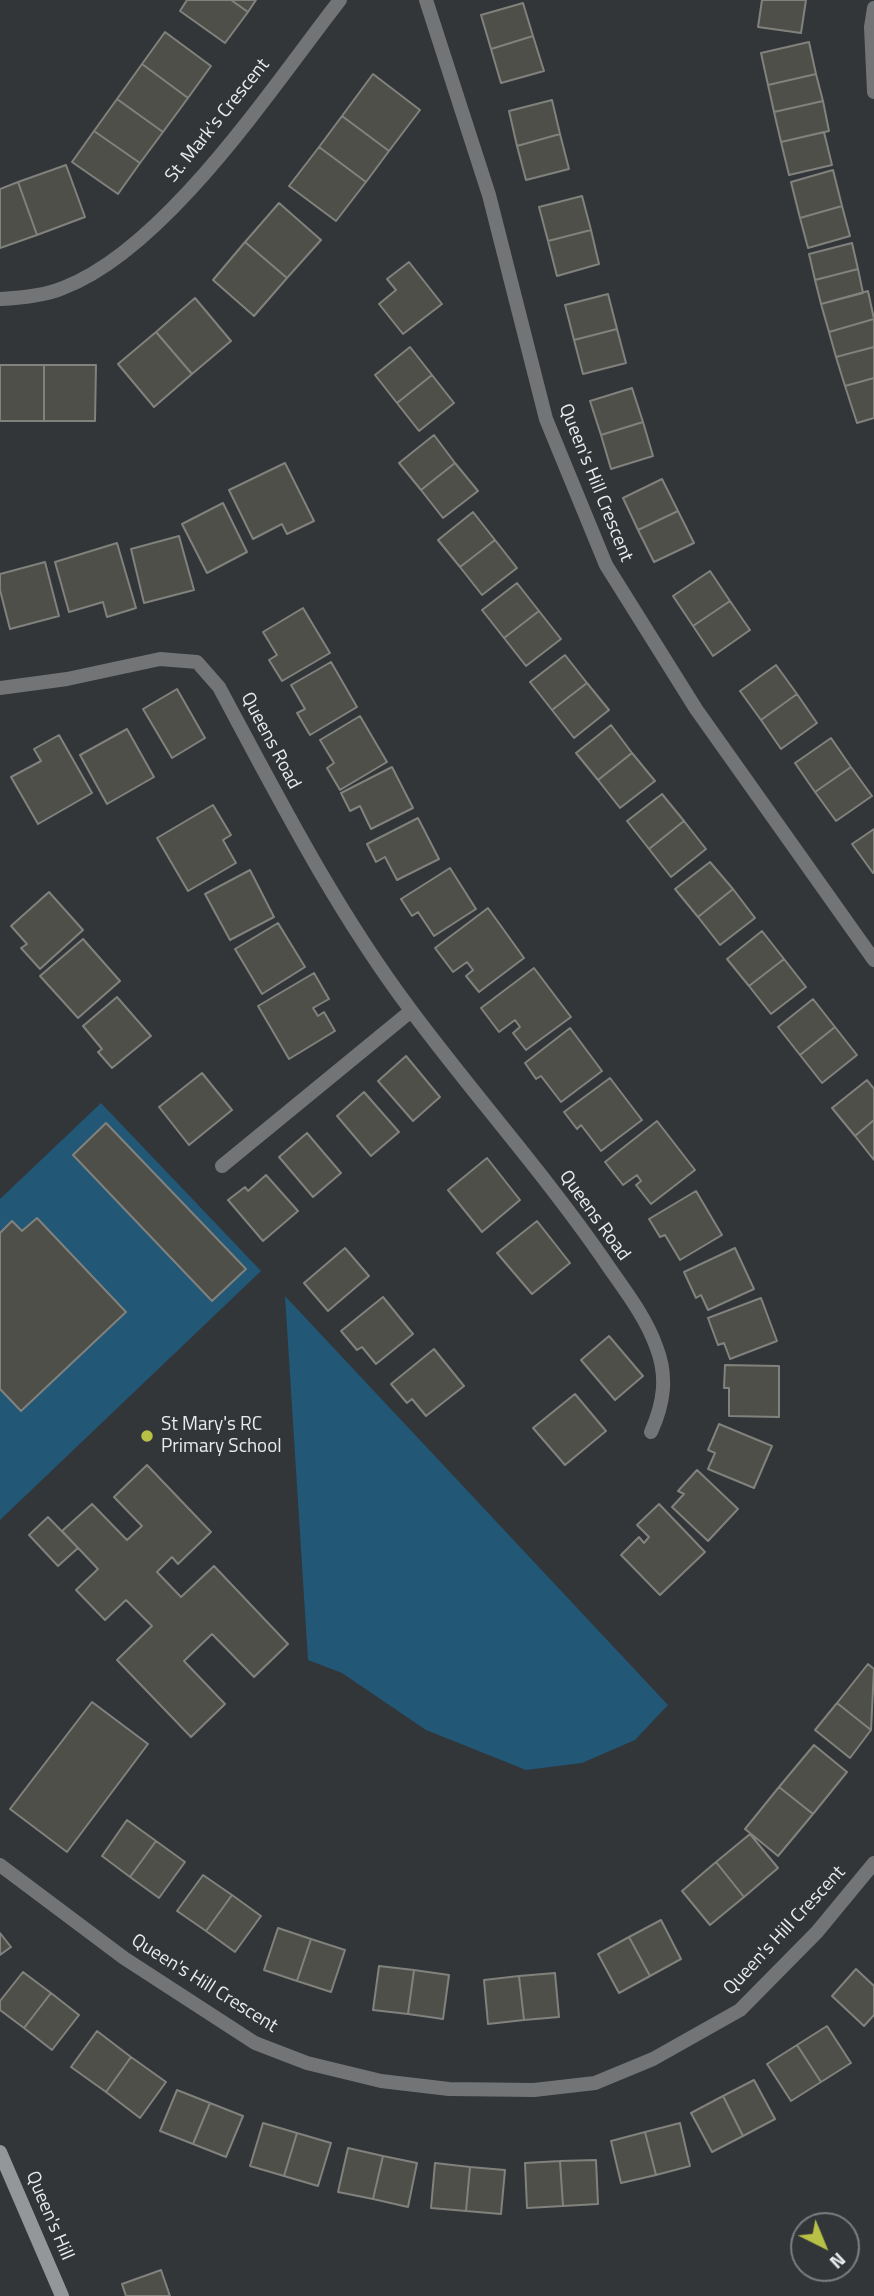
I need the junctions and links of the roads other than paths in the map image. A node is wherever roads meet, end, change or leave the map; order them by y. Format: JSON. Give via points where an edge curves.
{"nodes":[{"id":1,"x":340,"y":0,"type":"edge"},
{"id":2,"x":426,"y":0,"type":"edge"},
{"id":3,"x":874,"y":8,"type":"edge"},
{"id":4,"x":874,"y":92,"type":"edge"},
{"id":5,"x":0,"y":299,"type":"edge"},
{"id":6,"x":0,"y":688,"type":"edge"},
{"id":7,"x":874,"y":960,"type":"edge"},
{"id":8,"x":411,"y":1011,"type":"junction"},
{"id":9,"x":222,"y":1166,"type":"dead end"},
{"id":10,"x":650,"y":1432,"type":"dead end"},
{"id":11,"x":874,"y":1863,"type":"edge"},
{"id":12,"x":0,"y":1865,"type":"edge"},
{"id":13,"x":0,"y":2152,"type":"edge"},
{"id":14,"x":62,"y":2296,"type":"edge"}],
"edges":[{"from":1,"to":5,"type":"street","name":"St. Mark's Crescent","via":[[204,175],[145,234],[101,269],[62,289]]},
{"from":2,"to":7,"type":"street","name":"Queen's Hill Crescent","via":[[489,195],[546,419],[606,565],[696,709]]},
{"from":3,"to":4,"type":"street"},
{"from":6,"to":8,"type":"street","name":"Queens Road","via":[[160,659],[197,662],[219,687],[354,932]]},
{"from":8,"to":9,"type":"street"},
{"from":8,"to":10,"type":"street","name":"Queens Road","via":[[581,1228],[656,1344],[664,1371],[662,1406]]},
{"from":11,"to":12,"type":"street","name":"Queen's Hill Crescent","via":[[817,1932],[740,2010],[653,2059],[595,2083],[534,2090],[449,2089],[381,2081],[307,2063],[255,2043],[124,1958]]},
{"from":13,"to":14,"type":"main road","name":"Queen's Hill"}]}
